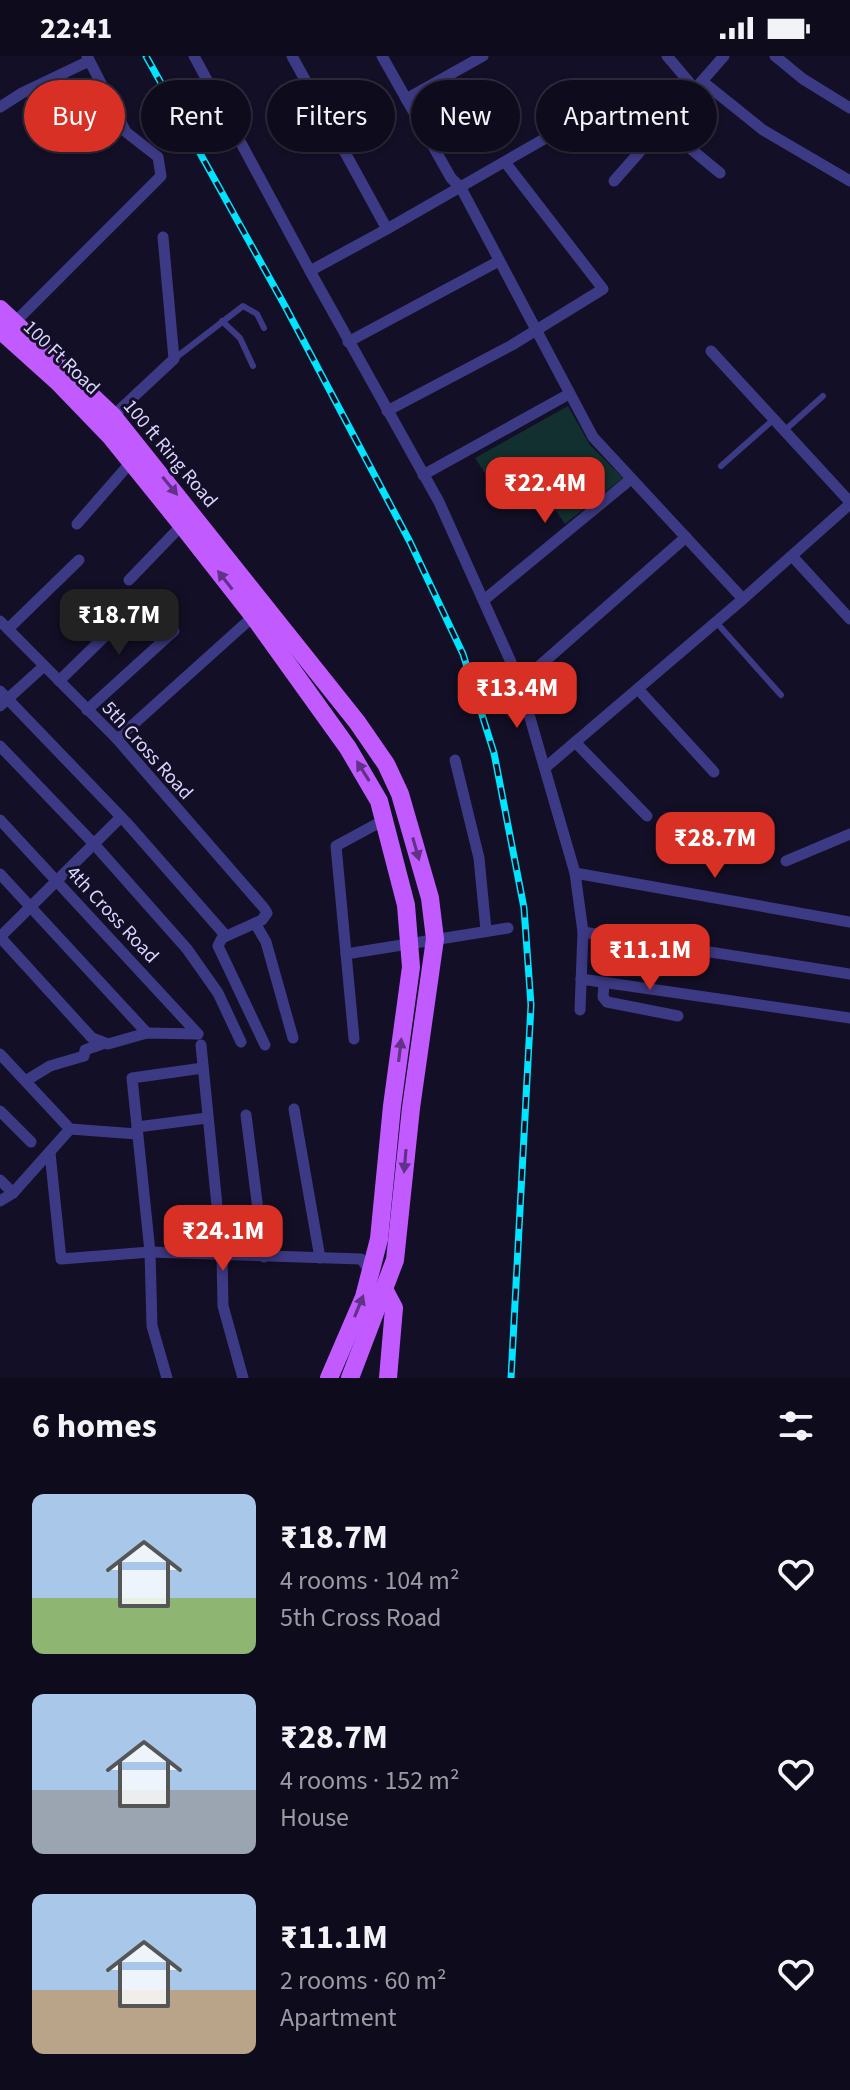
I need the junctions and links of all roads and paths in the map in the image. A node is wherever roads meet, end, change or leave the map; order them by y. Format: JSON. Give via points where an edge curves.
{"nodes":[{"id":1,"x":292,"y":56,"type":"edge"},
{"id":2,"x":382,"y":56,"type":"edge"},
{"id":3,"x":483,"y":56,"type":"edge"},
{"id":4,"x":667,"y":56,"type":"edge"},
{"id":5,"x":724,"y":56,"type":"edge"},
{"id":6,"x":775,"y":56,"type":"edge"},
{"id":7,"x":197,"y":57,"type":"edge"},
{"id":8,"x":88,"y":58,"type":"edge"},
{"id":9,"x":693,"y":80,"type":"edge"},
{"id":10,"x":702,"y":80,"type":"edge"},
{"id":11,"x":717,"y":98,"type":"edge"},
{"id":12,"x":406,"y":99,"type":"junction"},
{"id":13,"x":0,"y":107,"type":"edge"},
{"id":14,"x":850,"y":108,"type":"edge"},
{"id":15,"x":536,"y":144,"type":"edge"},
{"id":16,"x":640,"y":152,"type":"edge"},
{"id":17,"x":695,"y":152,"type":"edge"},
{"id":18,"x":505,"y":162,"type":"junction"},
{"id":19,"x":720,"y":173,"type":"dead end"},
{"id":20,"x":614,"y":181,"type":"dead end"},
{"id":21,"x":850,"y":181,"type":"edge"},
{"id":22,"x":461,"y":188,"type":"junction"},
{"id":23,"x":387,"y":229,"type":"junction"},
{"id":24,"x":163,"y":237,"type":"dead end"},
{"id":25,"x":499,"y":261,"type":"junction"},
{"id":26,"x":310,"y":271,"type":"junction"},
{"id":27,"x":0,"y":309,"type":"edge"},
{"id":28,"x":222,"y":321,"type":"junction"},
{"id":29,"x":264,"y":328,"type":"dead end"},
{"id":30,"x":5,"y":331,"type":"edge"},
{"id":31,"x":533,"y":331,"type":"junction"},
{"id":32,"x":348,"y":342,"type":"junction"},
{"id":33,"x":711,"y":351,"type":"dead end"},
{"id":34,"x":174,"y":359,"type":"junction"},
{"id":35,"x":253,"y":366,"type":"dead end"},
{"id":36,"x":569,"y":394,"type":"junction"},
{"id":37,"x":823,"y":396,"type":"dead end"},
{"id":38,"x":387,"y":411,"type":"junction"},
{"id":39,"x":113,"y":416,"type":"junction"},
{"id":40,"x":774,"y":419,"type":"junction"},
{"id":41,"x":784,"y":431,"type":"junction"},
{"id":42,"x":131,"y":462,"type":"junction"},
{"id":43,"x":721,"y":466,"type":"dead end"},
{"id":44,"x":423,"y":475,"type":"junction"},
{"id":45,"x":631,"y":479,"type":"junction"},
{"id":46,"x":850,"y":503,"type":"edge"},
{"id":47,"x":77,"y":524,"type":"dead end"},
{"id":48,"x":182,"y":525,"type":"junction"},
{"id":49,"x":686,"y":537,"type":"junction"},
{"id":50,"x":792,"y":556,"type":"junction"},
{"id":51,"x":79,"y":560,"type":"dead end"},
{"id":52,"x":129,"y":580,"type":"dead end"},
{"id":53,"x":743,"y":599,"type":"junction"},
{"id":54,"x":484,"y":600,"type":"junction"},
{"id":55,"x":139,"y":603,"type":"dead end"},
{"id":56,"x":260,"y":611,"type":"junction"},
{"id":57,"x":850,"y":619,"type":"edge"},
{"id":58,"x":716,"y":622,"type":"junction"},
{"id":59,"x":4,"y":625,"type":"edge"},
{"id":60,"x":174,"y":631,"type":"dead end"},
{"id":61,"x":44,"y":666,"type":"junction"},
{"id":62,"x":59,"y":681,"type":"junction"},
{"id":63,"x":520,"y":683,"type":"junction"},
{"id":64,"x":638,"y":689,"type":"junction"},
{"id":65,"x":781,"y":695,"type":"dead end"},
{"id":66,"x":3,"y":698,"type":"edge"},
{"id":67,"x":87,"y":710,"type":"junction"},
{"id":68,"x":117,"y":739,"type":"junction"},
{"id":69,"x":575,"y":742,"type":"junction"},
{"id":70,"x":0,"y":746,"type":"edge"},
{"id":71,"x":455,"y":760,"type":"dead end"},
{"id":72,"x":546,"y":767,"type":"junction"},
{"id":73,"x":714,"y":772,"type":"dead end"},
{"id":74,"x":647,"y":816,"type":"dead end"},
{"id":75,"x":121,"y":817,"type":"junction"},
{"id":76,"x":0,"y":820,"type":"edge"},
{"id":77,"x":384,"y":820,"type":"junction"},
{"id":78,"x":850,"y":834,"type":"edge"},
{"id":79,"x":94,"y":844,"type":"junction"},
{"id":80,"x":786,"y":861,"type":"dead end"},
{"id":81,"x":575,"y":873,"type":"junction"},
{"id":82,"x":0,"y":874,"type":"edge"},
{"id":83,"x":57,"y":881,"type":"junction"},
{"id":84,"x":31,"y":907,"type":"junction"},
{"id":85,"x":850,"y":922,"type":"edge"},
{"id":86,"x":255,"y":923,"type":"junction"},
{"id":87,"x":508,"y":928,"type":"dead end"},
{"id":88,"x":486,"y":930,"type":"junction"},
{"id":89,"x":583,"y":932,"type":"junction"},
{"id":90,"x":226,"y":936,"type":"junction"},
{"id":91,"x":0,"y":937,"type":"edge"},
{"id":92,"x":435,"y":939,"type":"junction"},
{"id":93,"x":411,"y":943,"type":"junction"},
{"id":94,"x":346,"y":954,"type":"junction"},
{"id":95,"x":850,"y":974,"type":"edge"},
{"id":96,"x":581,"y":979,"type":"junction"},
{"id":97,"x":604,"y":983,"type":"junction"},
{"id":98,"x":580,"y":1010,"type":"dead end"},
{"id":99,"x":678,"y":1016,"type":"dead end"},
{"id":100,"x":850,"y":1018,"type":"edge"},
{"id":101,"x":147,"y":1033,"type":"junction"},
{"id":102,"x":293,"y":1038,"type":"dead end"},
{"id":103,"x":199,"y":1039,"type":"junction"},
{"id":104,"x":354,"y":1039,"type":"dead end"},
{"id":105,"x":241,"y":1042,"type":"dead end"},
{"id":106,"x":105,"y":1043,"type":"junction"},
{"id":107,"x":265,"y":1045,"type":"dead end"},
{"id":108,"x":0,"y":1054,"type":"edge"},
{"id":109,"x":203,"y":1068,"type":"junction"},
{"id":110,"x":27,"y":1080,"type":"junction"},
{"id":111,"x":294,"y":1109,"type":"dead end"},
{"id":112,"x":0,"y":1111,"type":"edge"},
{"id":113,"x":246,"y":1115,"type":"dead end"},
{"id":114,"x":207,"y":1118,"type":"junction"},
{"id":115,"x":70,"y":1129,"type":"junction"},
{"id":116,"x":137,"y":1130,"type":"junction"},
{"id":117,"x":31,"y":1142,"type":"dead end"},
{"id":118,"x":50,"y":1153,"type":"junction"},
{"id":119,"x":0,"y":1180,"type":"edge"},
{"id":120,"x":13,"y":1193,"type":"junction"},
{"id":121,"x":0,"y":1201,"type":"edge"},
{"id":122,"x":150,"y":1252,"type":"junction"},
{"id":123,"x":222,"y":1256,"type":"junction"},
{"id":124,"x":264,"y":1257,"type":"junction"},
{"id":125,"x":320,"y":1258,"type":"junction"},
{"id":126,"x":371,"y":1272,"type":"junction"},
{"id":127,"x":385,"y":1291,"type":"junction"},
{"id":128,"x":167,"y":1378,"type":"edge"},
{"id":129,"x":243,"y":1378,"type":"edge"},
{"id":130,"x":329,"y":1378,"type":"edge"},
{"id":131,"x":350,"y":1378,"type":"edge"},
{"id":132,"x":388,"y":1378,"type":"edge"}],
"edges":[{"from":1,"to":23,"type":"street"},
{"from":2,"to":12,"type":"street"},
{"from":3,"to":12,"type":"street"},
{"from":4,"to":9,"type":"street"},
{"from":5,"to":10,"type":"street"},
{"from":6,"to":14,"type":"street"},
{"from":7,"to":26,"type":"street"},
{"from":8,"to":13,"type":"street"},
{"from":8,"to":30,"type":"street","via":[[126,132],[158,157],[161,176]]},
{"from":11,"to":21,"type":"street"},
{"from":12,"to":22,"type":"street"},
{"from":15,"to":18,"type":"street"},
{"from":16,"to":20,"type":"street"},
{"from":17,"to":19,"type":"street"},
{"from":18,"to":22,"type":"street"},
{"from":18,"to":31,"type":"street","via":[[603,289]]},
{"from":22,"to":23,"type":"street"},
{"from":22,"to":25,"type":"street"},
{"from":23,"to":26,"type":"street"},
{"from":24,"to":34,"type":"street"},
{"from":25,"to":31,"type":"street"},
{"from":25,"to":32,"type":"street"},
{"from":26,"to":32,"type":"street"},
{"from":27,"to":30,"type":"main road","name":"100 ft Ring Road"},
{"from":28,"to":29,"type":"lane","via":[[243,306],[250,307]]},
{"from":28,"to":34,"type":"lane"},
{"from":28,"to":35,"type":"lane","via":[[240,338]]},
{"from":30,"to":39,"type":"main road","name":"100 ft Ring Road"},
{"from":30,"to":42,"type":"main road","name":"100 Ft Road"},
{"from":31,"to":36,"type":"street"},
{"from":31,"to":38,"type":"street"},
{"from":32,"to":38,"type":"street"},
{"from":33,"to":40,"type":"street"},
{"from":34,"to":39,"type":"street"},
{"from":36,"to":44,"type":"street"},
{"from":36,"to":45,"type":"street","via":[[593,437]]},
{"from":37,"to":41,"type":"lane"},
{"from":38,"to":44,"type":"street"},
{"from":39,"to":56,"type":"main road","name":"100 ft Ring Road","one_way":true},
{"from":40,"to":41,"type":"street"},
{"from":40,"to":43,"type":"lane"},
{"from":41,"to":46,"type":"street"},
{"from":42,"to":47,"type":"street"},
{"from":42,"to":48,"type":"main road","name":"100 Ft Road"},
{"from":44,"to":54,"type":"street"},
{"from":45,"to":49,"type":"street"},
{"from":45,"to":54,"type":"street"},
{"from":46,"to":50,"type":"street"},
{"from":48,"to":52,"type":"street"},
{"from":56,"to":48,"type":"main road","name":"100 Ft Road","one_way":true},
{"from":49,"to":53,"type":"street"},
{"from":49,"to":63,"type":"street"},
{"from":50,"to":53,"type":"street"},
{"from":50,"to":57,"type":"street"},
{"from":51,"to":59,"type":"street"},
{"from":53,"to":58,"type":"street"},
{"from":54,"to":63,"type":"street"},
{"from":55,"to":62,"type":"street"},
{"from":56,"to":68,"type":"street"},
{"from":77,"to":56,"type":"main road","name":"100 Ft Road","one_way":true,"via":[[361,767],[272,642]]},
{"from":56,"to":92,"type":"main road","name":"100 ft Ring Road","one_way":true,"via":[[294,639],[390,774],[430,898]]},
{"from":58,"to":64,"type":"street"},
{"from":58,"to":65,"type":"lane"},
{"from":59,"to":61,"type":"street","name":"5th Cross Road"},
{"from":60,"to":67,"type":"street"},
{"from":61,"to":62,"type":"street","name":"5th Cross Road"},
{"from":61,"to":66,"type":"street"},
{"from":62,"to":67,"type":"street","name":"5th Cross Road"},
{"from":63,"to":72,"type":"street"},
{"from":64,"to":69,"type":"street"},
{"from":64,"to":73,"type":"street"},
{"from":66,"to":75,"type":"street"},
{"from":67,"to":68,"type":"street","name":"5th Cross Road"},
{"from":68,"to":86,"type":"street","name":"5th Cross Road","via":[[264,908],[266,916]]},
{"from":69,"to":72,"type":"street"},
{"from":69,"to":74,"type":"street"},
{"from":70,"to":79,"type":"street"},
{"from":71,"to":88,"type":"street","via":[[479,858]]},
{"from":72,"to":81,"type":"street"},
{"from":75,"to":79,"type":"street"},
{"from":75,"to":90,"type":"street"},
{"from":76,"to":83,"type":"street","name":"4th Cross Road"},
{"from":77,"to":93,"type":"main road","name":"100 Ft Road"},
{"from":77,"to":94,"type":"street","via":[[336,846]]},
{"from":78,"to":80,"type":"street"},
{"from":79,"to":83,"type":"street"},
{"from":79,"to":105,"type":"street","via":[[206,974]]},
{"from":81,"to":85,"type":"street"},
{"from":81,"to":89,"type":"street"},
{"from":82,"to":84,"type":"street"},
{"from":83,"to":84,"type":"street"},
{"from":83,"to":103,"type":"street","name":"4th Cross Road"},
{"from":84,"to":91,"type":"street"},
{"from":84,"to":101,"type":"street"},
{"from":86,"to":90,"type":"street"},
{"from":86,"to":102,"type":"street","via":[[266,942]]},
{"from":87,"to":88,"type":"street"},
{"from":88,"to":92,"type":"street"},
{"from":89,"to":95,"type":"street"},
{"from":89,"to":96,"type":"street"},
{"from":90,"to":107,"type":"street","via":[[218,946]]},
{"from":91,"to":106,"type":"street","via":[[92,1038]]},
{"from":92,"to":93,"type":"street"},
{"from":92,"to":127,"type":"main road","name":"100 ft Ring Road","one_way":true,"via":[[395,1260]]},
{"from":93,"to":94,"type":"street"},
{"from":126,"to":93,"type":"main road","name":"100 Ft Road","one_way":true},
{"from":94,"to":104,"type":"street"},
{"from":96,"to":97,"type":"street"},
{"from":96,"to":98,"type":"street"},
{"from":97,"to":99,"type":"street","via":[[607,1002]]},
{"from":97,"to":100,"type":"street"},
{"from":101,"to":103,"type":"street"},
{"from":101,"to":106,"type":"street"},
{"from":103,"to":109,"type":"street"},
{"from":106,"to":110,"type":"street"},
{"from":108,"to":110,"type":"street"},
{"from":109,"to":114,"type":"street"},
{"from":109,"to":116,"type":"street","via":[[132,1078]]},
{"from":110,"to":115,"type":"street"},
{"from":111,"to":125,"type":"street"},
{"from":112,"to":117,"type":"street"},
{"from":113,"to":124,"type":"street"},
{"from":114,"to":116,"type":"street"},
{"from":114,"to":123,"type":"street"},
{"from":115,"to":116,"type":"street"},
{"from":115,"to":118,"type":"street"},
{"from":116,"to":122,"type":"street"},
{"from":118,"to":120,"type":"street"},
{"from":118,"to":122,"type":"street","via":[[61,1259]]},
{"from":119,"to":120,"type":"street"},
{"from":120,"to":121,"type":"street"},
{"from":122,"to":123,"type":"street"},
{"from":122,"to":128,"type":"street","via":[[152,1326]]},
{"from":123,"to":124,"type":"street"},
{"from":123,"to":129,"type":"street","via":[[223,1306]]},
{"from":124,"to":125,"type":"street"},
{"from":125,"to":126,"type":"street","via":[[361,1259]]},
{"from":126,"to":127,"type":"street"},
{"from":130,"to":126,"type":"main road","name":"100 Ft Road","one_way":true},
{"from":127,"to":131,"type":"main road","name":"100 ft Ring Road"},
{"from":127,"to":132,"type":"main road","via":[[394,1308]]}]}
